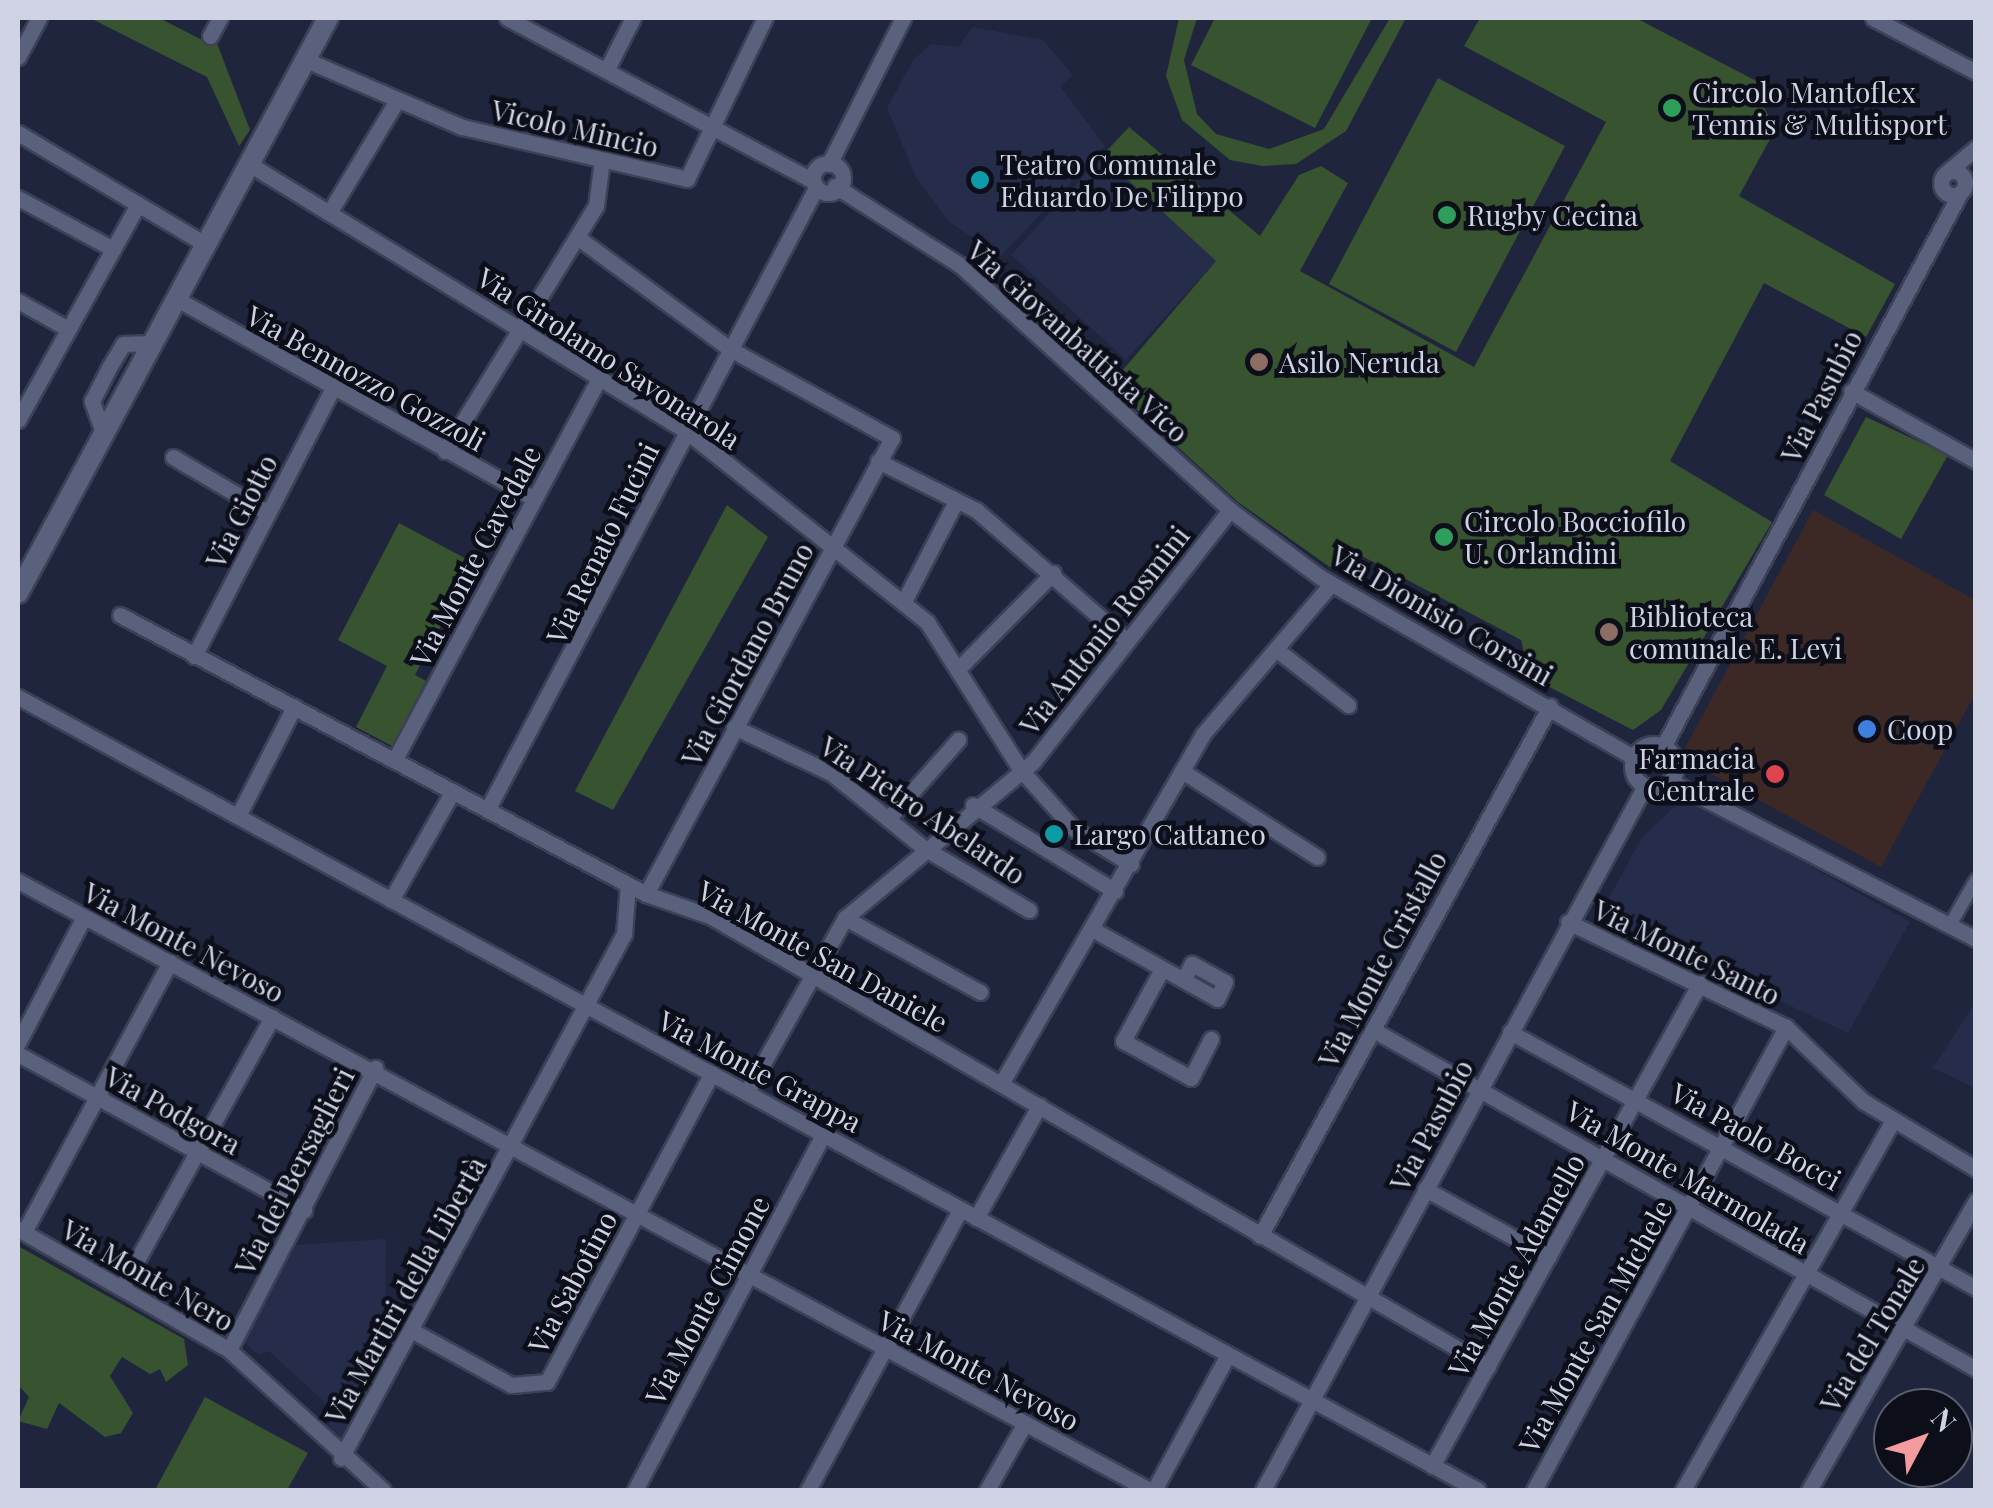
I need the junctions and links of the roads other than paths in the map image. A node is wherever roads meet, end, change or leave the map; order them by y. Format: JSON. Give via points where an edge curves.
{"nodes":[{"id":1,"x":40,"y":18,"type":"edge"},
{"id":2,"x":220,"y":18,"type":"edge"},
{"id":3,"x":328,"y":18,"type":"edge"},
{"id":4,"x":507,"y":18,"type":"edge"},
{"id":5,"x":633,"y":18,"type":"edge"},
{"id":6,"x":765,"y":18,"type":"edge"},
{"id":7,"x":903,"y":18,"type":"edge"},
{"id":8,"x":1872,"y":18,"type":"edge"},
{"id":9,"x":210,"y":36,"type":"dead end"},
{"id":10,"x":18,"y":58,"type":"edge"},
{"id":11,"x":304,"y":60,"type":"junction"},
{"id":12,"x":606,"y":69,"type":"junction"},
{"id":13,"x":1976,"y":72,"type":"edge"},
{"id":14,"x":396,"y":102,"type":"junction"},
{"id":15,"x":710,"y":123,"type":"junction"},
{"id":16,"x":18,"y":132,"type":"edge"},
{"id":17,"x":1976,"y":148,"type":"edge"},
{"id":18,"x":602,"y":160,"type":"junction"},
{"id":19,"x":249,"y":164,"type":"junction"},
{"id":20,"x":830,"y":164,"type":"junction"},
{"id":21,"x":1976,"y":166,"type":"edge"},
{"id":22,"x":1944,"y":180,"type":"junction"},
{"id":23,"x":813,"y":185,"type":"junction"},
{"id":24,"x":836,"y":186,"type":"junction"},
{"id":25,"x":1966,"y":187,"type":"edge"},
{"id":26,"x":18,"y":198,"type":"edge"},
{"id":27,"x":138,"y":204,"type":"junction"},
{"id":28,"x":330,"y":213,"type":"junction"},
{"id":29,"x":1936,"y":226,"type":"junction"},
{"id":30,"x":576,"y":236,"type":"junction"},
{"id":31,"x":205,"y":244,"type":"junction"},
{"id":32,"x":112,"y":249,"type":"junction"},
{"id":33,"x":175,"y":298,"type":"junction"},
{"id":34,"x":18,"y":301,"type":"edge"},
{"id":35,"x":522,"y":326,"type":"junction"},
{"id":36,"x":68,"y":330,"type":"junction"},
{"id":37,"x":730,"y":348,"type":"junction"},
{"id":38,"x":600,"y":376,"type":"junction"},
{"id":39,"x":332,"y":390,"type":"junction"},
{"id":40,"x":1851,"y":392,"type":"junction"},
{"id":41,"x":18,"y":420,"type":"edge"},
{"id":42,"x":686,"y":431,"type":"junction"},
{"id":43,"x":445,"y":451,"type":"junction"},
{"id":44,"x":174,"y":456,"type":"dead end"},
{"id":45,"x":878,"y":461,"type":"junction"},
{"id":46,"x":1976,"y":461,"type":"edge"},
{"id":47,"x":534,"y":499,"type":"junction"},
{"id":48,"x":956,"y":500,"type":"junction"},
{"id":49,"x":1230,"y":510,"type":"junction"},
{"id":50,"x":268,"y":513,"type":"junction"},
{"id":51,"x":832,"y":549,"type":"junction"},
{"id":52,"x":23,"y":568,"type":"edge"},
{"id":53,"x":1053,"y":573,"type":"junction"},
{"id":54,"x":1332,"y":584,"type":"junction"},
{"id":55,"x":18,"y":594,"type":"edge"},
{"id":56,"x":903,"y":603,"type":"junction"},
{"id":57,"x":120,"y":616,"type":"dead end"},
{"id":58,"x":1126,"y":640,"type":"junction"},
{"id":59,"x":1278,"y":650,"type":"junction"},
{"id":60,"x":194,"y":656,"type":"junction"},
{"id":61,"x":958,"y":668,"type":"junction"},
{"id":62,"x":18,"y":697,"type":"edge"},
{"id":63,"x":1348,"y":706,"type":"dead end"},
{"id":64,"x":1550,"y":706,"type":"junction"},
{"id":65,"x":294,"y":707,"type":"junction"},
{"id":66,"x":734,"y":728,"type":"junction"},
{"id":67,"x":958,"y":740,"type":"dead end"},
{"id":68,"x":1664,"y":746,"type":"junction"},
{"id":69,"x":1634,"y":757,"type":"junction"},
{"id":70,"x":395,"y":759,"type":"junction"},
{"id":71,"x":1022,"y":770,"type":"junction"},
{"id":72,"x":1182,"y":771,"type":"junction"},
{"id":73,"x":1673,"y":774,"type":"junction"},
{"id":74,"x":1645,"y":786,"type":"junction"},
{"id":75,"x":453,"y":791,"type":"junction"},
{"id":76,"x":973,"y":805,"type":"junction"},
{"id":77,"x":487,"y":810,"type":"junction"},
{"id":78,"x":238,"y":816,"type":"junction"},
{"id":79,"x":888,"y":819,"type":"junction"},
{"id":80,"x":924,"y":848,"type":"junction"},
{"id":81,"x":1318,"y":857,"type":"dead end"},
{"id":82,"x":1130,"y":864,"type":"junction"},
{"id":83,"x":18,"y":880,"type":"edge"},
{"id":84,"x":1976,"y":880,"type":"edge"},
{"id":85,"x":628,"y":884,"type":"junction"},
{"id":86,"x":1115,"y":890,"type":"junction"},
{"id":87,"x":646,"y":894,"type":"junction"},
{"id":88,"x":391,"y":900,"type":"junction"},
{"id":89,"x":1029,"y":910,"type":"dead end"},
{"id":90,"x":84,"y":917,"type":"junction"},
{"id":91,"x":845,"y":918,"type":"junction"},
{"id":92,"x":1568,"y":922,"type":"junction"},
{"id":93,"x":1950,"y":924,"type":"junction"},
{"id":94,"x":1092,"y":929,"type":"junction"},
{"id":95,"x":1976,"y":939,"type":"edge"},
{"id":96,"x":170,"y":962,"type":"junction"},
{"id":97,"x":1162,"y":968,"type":"junction"},
{"id":98,"x":811,"y":978,"type":"junction"},
{"id":99,"x":1183,"y":980,"type":"dead end"},
{"id":100,"x":1700,"y":983,"type":"junction"},
{"id":101,"x":980,"y":992,"type":"dead end"},
{"id":102,"x":588,"y":1006,"type":"junction"},
{"id":103,"x":272,"y":1018,"type":"junction"},
{"id":104,"x":1786,"y":1027,"type":"junction"},
{"id":105,"x":1374,"y":1031,"type":"junction"},
{"id":106,"x":1510,"y":1032,"type":"junction"},
{"id":107,"x":1211,"y":1040,"type":"dead end"},
{"id":108,"x":18,"y":1043,"type":"edge"},
{"id":109,"x":18,"y":1054,"type":"edge"},
{"id":110,"x":373,"y":1072,"type":"junction"},
{"id":111,"x":712,"y":1073,"type":"junction"},
{"id":112,"x":1001,"y":1084,"type":"junction"},
{"id":113,"x":1479,"y":1088,"type":"junction"},
{"id":114,"x":748,"y":1092,"type":"junction"},
{"id":115,"x":98,"y":1096,"type":"junction"},
{"id":116,"x":1636,"y":1099,"type":"junction"},
{"id":117,"x":1039,"y":1106,"type":"junction"},
{"id":118,"x":1894,"y":1120,"type":"junction"},
{"id":119,"x":824,"y":1133,"type":"junction"},
{"id":120,"x":1721,"y":1146,"type":"junction"},
{"id":121,"x":512,"y":1147,"type":"junction"},
{"id":122,"x":197,"y":1152,"type":"junction"},
{"id":123,"x":1605,"y":1156,"type":"junction"},
{"id":124,"x":1976,"y":1169,"type":"edge"},
{"id":125,"x":1425,"y":1189,"type":"junction"},
{"id":126,"x":1976,"y":1202,"type":"edge"},
{"id":127,"x":1690,"y":1205,"type":"junction"},
{"id":128,"x":304,"y":1210,"type":"junction"},
{"id":129,"x":960,"y":1210,"type":"junction"},
{"id":130,"x":1840,"y":1212,"type":"junction"},
{"id":131,"x":635,"y":1215,"type":"junction"},
{"id":132,"x":976,"y":1218,"type":"junction"},
{"id":133,"x":20,"y":1231,"type":"edge"},
{"id":134,"x":1260,"y":1236,"type":"junction"},
{"id":135,"x":1549,"y":1257,"type":"junction"},
{"id":136,"x":1940,"y":1268,"type":"junction"},
{"id":137,"x":1803,"y":1270,"type":"junction"},
{"id":138,"x":749,"y":1274,"type":"junction"},
{"id":139,"x":122,"y":1286,"type":"junction"},
{"id":140,"x":1976,"y":1288,"type":"edge"},
{"id":141,"x":1366,"y":1300,"type":"junction"},
{"id":142,"x":1904,"y":1328,"type":"junction"},
{"id":143,"x":411,"y":1330,"type":"junction"},
{"id":144,"x":884,"y":1347,"type":"junction"},
{"id":145,"x":229,"y":1350,"type":"junction"},
{"id":146,"x":1228,"y":1355,"type":"junction"},
{"id":147,"x":1488,"y":1366,"type":"junction"},
{"id":148,"x":1976,"y":1369,"type":"edge"},
{"id":149,"x":1311,"y":1401,"type":"junction"},
{"id":150,"x":1025,"y":1423,"type":"junction"},
{"id":151,"x":341,"y":1458,"type":"junction"},
{"id":152,"x":1432,"y":1466,"type":"junction"},
{"id":153,"x":383,"y":1490,"type":"edge"},
{"id":154,"x":635,"y":1490,"type":"edge"},
{"id":155,"x":808,"y":1490,"type":"edge"},
{"id":156,"x":988,"y":1490,"type":"edge"},
{"id":157,"x":1152,"y":1490,"type":"edge"},
{"id":158,"x":1264,"y":1490,"type":"edge"},
{"id":159,"x":1478,"y":1490,"type":"edge"},
{"id":160,"x":1534,"y":1490,"type":"edge"},
{"id":161,"x":1683,"y":1490,"type":"edge"},
{"id":162,"x":1809,"y":1490,"type":"edge"}],
"edges":[{"from":1,"to":10,"type":"street"},
{"from":2,"to":9,"type":"street"},
{"from":3,"to":11,"type":"street"},
{"from":4,"to":12,"type":"street"},
{"from":5,"to":12,"type":"street"},
{"from":6,"to":15,"type":"street"},
{"from":7,"to":20,"type":"street"},
{"from":8,"to":13,"type":"street"},
{"from":11,"to":14,"type":"street","name":"Vicolo Mincio"},
{"from":11,"to":19,"type":"street"},
{"from":12,"to":15,"type":"street"},
{"from":14,"to":18,"type":"street","name":"Vicolo Mincio"},
{"from":14,"to":28,"type":"street"},
{"from":15,"to":18,"type":"street","name":"Vicolo Mincio","via":[[687,179]]},
{"from":15,"to":23,"type":"street"},
{"from":16,"to":27,"type":"street"},
{"from":17,"to":22,"type":"street"},
{"from":18,"to":30,"type":"street","via":[[596,206]]},
{"from":19,"to":28,"type":"street","name":"Via Girolamo Savonarola"},
{"from":19,"to":31,"type":"street"},
{"from":20,"to":23,"type":"street"},
{"from":20,"to":24,"type":"street","via":[[846,174]]},
{"from":21,"to":25,"type":"street","name":"Via Pasubio"},
{"from":22,"to":25,"type":"street"},
{"from":22,"to":29,"type":"street","name":"Via Pasubio"},
{"from":23,"to":24,"type":"street"},
{"from":23,"to":37,"type":"street","name":"Via Renato Fucini"},
{"from":24,"to":49,"type":"street","name":"Via Giovanbattista Vico","via":[[960,265]]},
{"from":25,"to":29,"type":"street","name":"Via Pasubio"},
{"from":26,"to":32,"type":"street"},
{"from":27,"to":31,"type":"street"},
{"from":27,"to":32,"type":"street"},
{"from":28,"to":35,"type":"street","name":"Via Girolamo Savonarola"},
{"from":29,"to":40,"type":"street","name":"Via Pasubio"},
{"from":30,"to":35,"type":"street"},
{"from":30,"to":37,"type":"street"},
{"from":31,"to":33,"type":"street"},
{"from":32,"to":36,"type":"street"},
{"from":33,"to":39,"type":"street","name":"Via Bennozzo Gozzoli"},
{"from":33,"to":52,"type":"street"},
{"from":34,"to":36,"type":"street"},
{"from":35,"to":38,"type":"street","name":"Via Girolamo Savonarola"},
{"from":35,"to":43,"type":"street"},
{"from":36,"to":41,"type":"street"},
{"from":37,"to":42,"type":"street","name":"Via Renato Fucini"},
{"from":37,"to":45,"type":"street","name":"Via Giordano Bruno","via":[[892,438]]},
{"from":38,"to":42,"type":"street","name":"Via Girolamo Savonarola"},
{"from":38,"to":47,"type":"street","name":"Via Monte Cavedale"},
{"from":39,"to":43,"type":"street","name":"Via Bennozzo Gozzoli"},
{"from":39,"to":50,"type":"street","name":"Via Giotto"},
{"from":40,"to":46,"type":"street"},
{"from":40,"to":68,"type":"street","name":"Via Pasubio"},
{"from":42,"to":51,"type":"street","name":"Via Girolamo Savonarola"},
{"from":42,"to":77,"type":"street","name":"Via Renato Fucini"},
{"from":43,"to":47,"type":"street","name":"Via Bennozzo Gozzoli"},
{"from":44,"to":50,"type":"street"},
{"from":45,"to":48,"type":"street"},
{"from":45,"to":51,"type":"street","name":"Via Giordano Bruno"},
{"from":47,"to":70,"type":"street","name":"Via Monte Cavedale"},
{"from":48,"to":53,"type":"street"},
{"from":48,"to":56,"type":"street"},
{"from":49,"to":54,"type":"street","name":"Via Dionisio Corsini"},
{"from":49,"to":58,"type":"street","name":"Via Antonio Rosmini"},
{"from":50,"to":60,"type":"street","name":"Via Giotto"},
{"from":51,"to":56,"type":"street","name":"Via Girolamo Savonarola"},
{"from":51,"to":66,"type":"street","name":"Via Giordano Bruno"},
{"from":52,"to":55,"type":"street"},
{"from":53,"to":58,"type":"street"},
{"from":53,"to":61,"type":"street"},
{"from":54,"to":59,"type":"street"},
{"from":54,"to":64,"type":"street","name":"Via Dionisio Corsini"},
{"from":56,"to":61,"type":"street","name":"Via Girolamo Savonarola"},
{"from":57,"to":60,"type":"street","name":"Via Monte San Daniele"},
{"from":58,"to":71,"type":"street","name":"Via Antonio Rosmini"},
{"from":59,"to":63,"type":"street"},
{"from":59,"to":72,"type":"street","via":[[1203,734]]},
{"from":60,"to":65,"type":"street","name":"Via Monte San Daniele"},
{"from":61,"to":71,"type":"street","name":"Via Girolamo Savonarola"},
{"from":62,"to":78,"type":"street","name":"Via Monte Grappa"},
{"from":64,"to":69,"type":"street","name":"Via Dionisio Corsini"},
{"from":64,"to":105,"type":"street","name":"Via Monte Cristallo"},
{"from":65,"to":70,"type":"street","name":"Via Monte San Daniele"},
{"from":65,"to":78,"type":"street"},
{"from":66,"to":79,"type":"street","name":"Via Pietro Abelardo","via":[[831,772]]},
{"from":66,"to":87,"type":"street","name":"Via Giordano Bruno"},
{"from":67,"to":79,"type":"street"},
{"from":68,"to":69,"type":"street"},
{"from":68,"to":73,"type":"street"},
{"from":69,"to":74,"type":"street"},
{"from":70,"to":75,"type":"street","name":"Via Monte San Daniele"},
{"from":71,"to":76,"type":"street","name":"Via Antonio Rosmini"},
{"from":71,"to":82,"type":"street","via":[[1074,829]]},
{"from":72,"to":81,"type":"street"},
{"from":72,"to":82,"type":"street"},
{"from":73,"to":74,"type":"street"},
{"from":73,"to":93,"type":"street"},
{"from":74,"to":92,"type":"street","name":"Via Pasubio"},
{"from":75,"to":77,"type":"street","name":"Via Monte San Daniele"},
{"from":75,"to":88,"type":"street"},
{"from":76,"to":80,"type":"street","name":"Via Antonio Rosmini"},
{"from":76,"to":86,"type":"street"},
{"from":77,"to":85,"type":"street","name":"Via Monte San Daniele"},
{"from":78,"to":88,"type":"street","name":"Via Monte Grappa"},
{"from":79,"to":80,"type":"street","name":"Via Pietro Abelardo"},
{"from":80,"to":89,"type":"street","name":"Via Pietro Abelardo"},
{"from":80,"to":91,"type":"street","name":"Via Antonio Rosmini"},
{"from":82,"to":86,"type":"street"},
{"from":83,"to":90,"type":"street","name":"Via Monte Nevoso"},
{"from":84,"to":93,"type":"street"},
{"from":85,"to":87,"type":"street","name":"Via Monte San Daniele"},
{"from":85,"to":102,"type":"street","name":"Via Martiri della Libertà","via":[[624,934]]},
{"from":86,"to":94,"type":"street"},
{"from":87,"to":98,"type":"street","name":"Via Monte San Daniele","via":[[710,916]]},
{"from":88,"to":102,"type":"street","name":"Via Monte Grappa"},
{"from":90,"to":96,"type":"street","name":"Via Monte Nevoso"},
{"from":90,"to":108,"type":"street"},
{"from":91,"to":98,"type":"street","name":"Via Antonio Rosmini"},
{"from":91,"to":101,"type":"street"},
{"from":92,"to":100,"type":"street","name":"Via Monte Santo"},
{"from":92,"to":106,"type":"street","name":"Via Pasubio"},
{"from":93,"to":95,"type":"street"},
{"from":94,"to":97,"type":"street"},
{"from":94,"to":112,"type":"street"},
{"from":96,"to":103,"type":"street","name":"Via Monte Nevoso"},
{"from":96,"to":115,"type":"street"},
{"from":97,"to":99,"type":"street"},
{"from":97,"to":107,"type":"street","via":[[1123,1041],[1190,1078]]},
{"from":98,"to":112,"type":"street","name":"Via Monte San Daniele"},
{"from":98,"to":114,"type":"street","name":"Via Antonio Rosmini"},
{"from":100,"to":104,"type":"street","name":"Via Monte Santo"},
{"from":100,"to":116,"type":"street","name":"Via Monte Adamello"},
{"from":102,"to":111,"type":"street","name":"Via Monte Grappa"},
{"from":102,"to":121,"type":"street","name":"Via Martiri della Libertà"},
{"from":103,"to":110,"type":"street","name":"Via Monte Nevoso"},
{"from":103,"to":122,"type":"street"},
{"from":104,"to":118,"type":"street","name":"Via Monte Santo"},
{"from":104,"to":120,"type":"street","name":"Via Monte San Michele"},
{"from":105,"to":113,"type":"street","name":"Via Monte Marmolada"},
{"from":105,"to":134,"type":"street","name":"Via Monte Cristallo"},
{"from":106,"to":113,"type":"street","name":"Via Pasubio"},
{"from":106,"to":116,"type":"street","name":"Via Paolo Bocci"},
{"from":109,"to":115,"type":"street","name":"Via Podgora"},
{"from":110,"to":121,"type":"street","name":"Via Monte Nevoso"},
{"from":110,"to":128,"type":"street","name":"Via dei Bersaglieri"},
{"from":111,"to":114,"type":"street","name":"Via Monte Grappa"},
{"from":111,"to":131,"type":"street","name":"Via Sabotino"},
{"from":112,"to":117,"type":"street","name":"Via Monte San Daniele"},
{"from":113,"to":123,"type":"street","name":"Via Monte Marmolada"},
{"from":113,"to":125,"type":"street","name":"Via Pasubio"},
{"from":114,"to":119,"type":"street","name":"Via Monte Grappa"},
{"from":115,"to":122,"type":"street","name":"Via Podgora"},
{"from":115,"to":133,"type":"street"},
{"from":116,"to":120,"type":"street","name":"Via Paolo Bocci"},
{"from":116,"to":123,"type":"street","name":"Via Monte Adamello"},
{"from":117,"to":132,"type":"street"},
{"from":117,"to":134,"type":"street","name":"Via Monte San Daniele"},
{"from":118,"to":124,"type":"street","name":"Via Monte Santo"},
{"from":118,"to":130,"type":"street"},
{"from":119,"to":129,"type":"street","name":"Via Monte Grappa"},
{"from":119,"to":138,"type":"street","name":"Via Monte Cimone"},
{"from":120,"to":127,"type":"street","name":"Via Monte San Michele"},
{"from":120,"to":130,"type":"street","name":"Via Paolo Bocci"},
{"from":121,"to":131,"type":"street","name":"Via Monte Nevoso"},
{"from":121,"to":143,"type":"street","name":"Via Martiri della Libertà"},
{"from":122,"to":128,"type":"street","name":"Via Podgora"},
{"from":122,"to":139,"type":"street"},
{"from":123,"to":127,"type":"street","name":"Via Monte Marmolada"},
{"from":123,"to":135,"type":"street","name":"Via Monte Adamello"},
{"from":125,"to":135,"type":"street"},
{"from":125,"to":141,"type":"street","name":"Via Pasubio"},
{"from":126,"to":136,"type":"street","name":"Via del Tonale"},
{"from":127,"to":137,"type":"street","name":"Via Monte Marmolada"},
{"from":127,"to":160,"type":"street","name":"Via Monte San Michele"},
{"from":128,"to":145,"type":"street","name":"Via dei Bersaglieri"},
{"from":129,"to":132,"type":"street","name":"Via Monte Grappa"},
{"from":129,"to":144,"type":"street"},
{"from":130,"to":136,"type":"street","name":"Via Paolo Bocci"},
{"from":130,"to":137,"type":"street"},
{"from":131,"to":138,"type":"street","name":"Via Monte Nevoso"},
{"from":131,"to":143,"type":"street","name":"Via Sabotino","via":[[548,1382],[511,1385]]},
{"from":132,"to":146,"type":"street","name":"Via Monte Grappa"},
{"from":133,"to":139,"type":"street","name":"Via Monte Nero"},
{"from":134,"to":141,"type":"street","name":"Via Monte San Daniele"},
{"from":135,"to":147,"type":"street","name":"Via Monte Adamello"},
{"from":136,"to":140,"type":"street","name":"Via Paolo Bocci"},
{"from":136,"to":142,"type":"street","name":"Via del Tonale"},
{"from":137,"to":142,"type":"street","name":"Via Monte Marmolada"},
{"from":137,"to":161,"type":"street"},
{"from":138,"to":144,"type":"street","name":"Via Monte Nevoso"},
{"from":138,"to":154,"type":"street","name":"Via Monte Cimone"},
{"from":139,"to":145,"type":"street","name":"Via Monte Nero"},
{"from":141,"to":147,"type":"street","name":"Via Monte San Daniele"},
{"from":141,"to":149,"type":"street","name":"Via Pasubio"},
{"from":142,"to":148,"type":"street","name":"Via Monte Marmolada"},
{"from":142,"to":162,"type":"street","name":"Via del Tonale"},
{"from":143,"to":151,"type":"street","name":"Via Martiri della Libertà"},
{"from":144,"to":150,"type":"street","name":"Via Monte Nevoso"},
{"from":144,"to":155,"type":"street"},
{"from":145,"to":151,"type":"street","name":"Via Monte Nero"},
{"from":146,"to":149,"type":"street","name":"Via Monte Grappa"},
{"from":146,"to":157,"type":"street"},
{"from":147,"to":152,"type":"street","name":"Via Monte Adamello"},
{"from":149,"to":152,"type":"street","name":"Via Monte Grappa"},
{"from":149,"to":158,"type":"street","name":"Via Pasubio"},
{"from":150,"to":156,"type":"street"},
{"from":150,"to":157,"type":"street","name":"Via Monte Nevoso"},
{"from":151,"to":153,"type":"street","name":"Via Monte Nero"},
{"from":152,"to":159,"type":"street","name":"Via Monte Grappa"}]}
